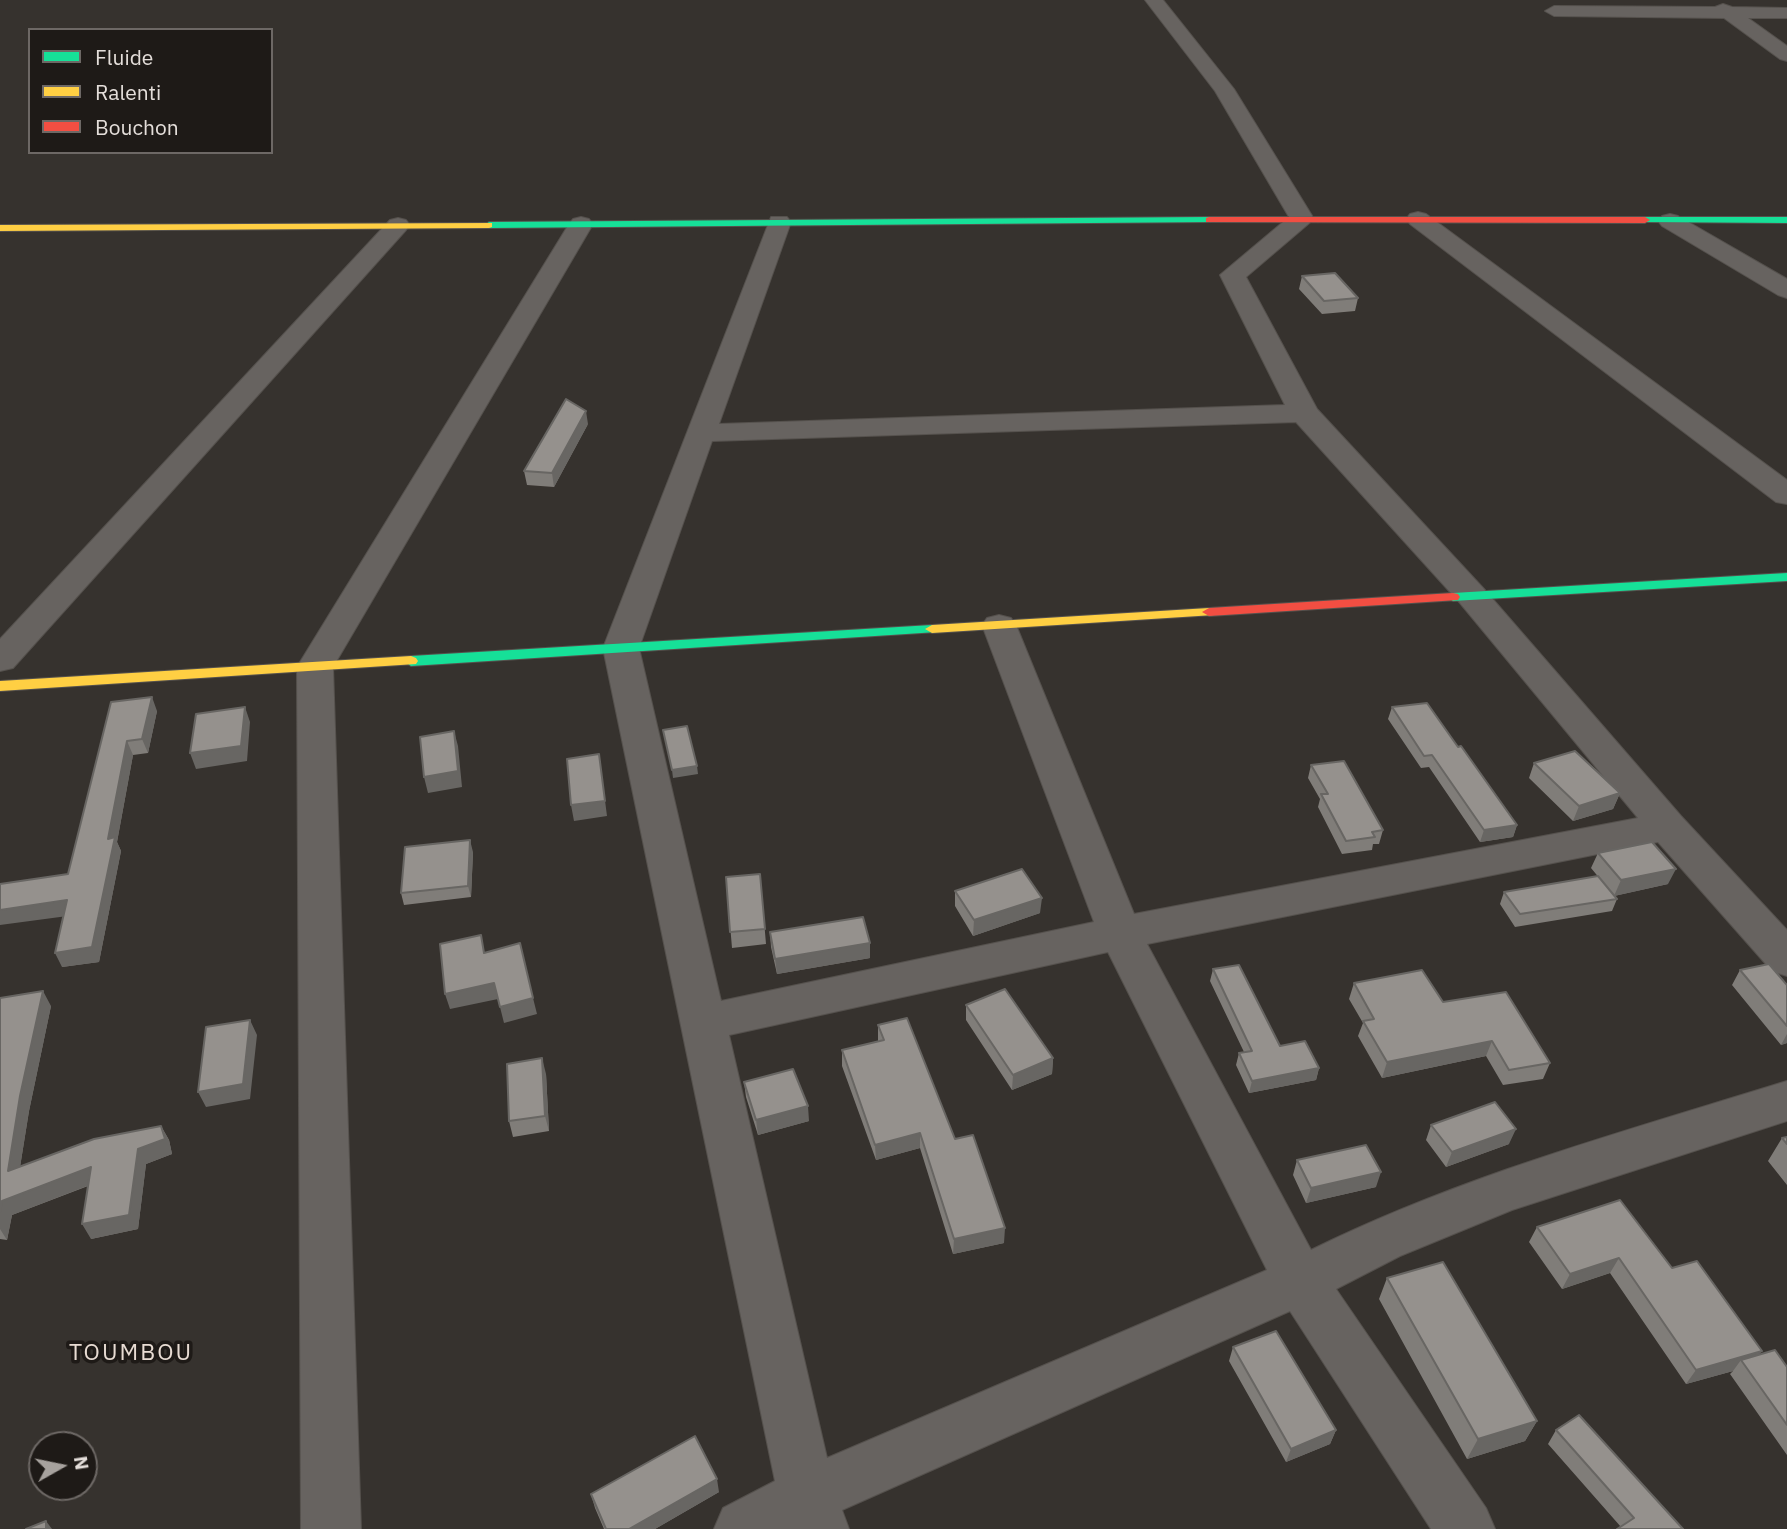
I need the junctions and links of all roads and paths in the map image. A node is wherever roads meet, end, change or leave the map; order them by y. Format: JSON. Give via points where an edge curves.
{"nodes":[{"id":1,"x":1154,"y":0,"type":"edge"},
{"id":2,"x":1710,"y":0,"type":"edge"},
{"id":3,"x":1554,"y":11,"type":"dead end"},
{"id":4,"x":1728,"y":12,"type":"junction"},
{"id":5,"x":1787,"y":13,"type":"edge"},
{"id":6,"x":1787,"y":55,"type":"edge"},
{"id":7,"x":1302,"y":219,"type":"junction"},
{"id":8,"x":1418,"y":219,"type":"junction"},
{"id":9,"x":1787,"y":220,"type":"edge"},
{"id":10,"x":1670,"y":221,"type":"junction"},
{"id":11,"x":779,"y":222,"type":"junction"},
{"id":12,"x":581,"y":224,"type":"junction"},
{"id":13,"x":398,"y":225,"type":"junction"},
{"id":14,"x":0,"y":228,"type":"edge"},
{"id":15,"x":1787,"y":290,"type":"edge"},
{"id":16,"x":1304,"y":413,"type":"junction"},
{"id":17,"x":701,"y":433,"type":"junction"},
{"id":18,"x":1787,"y":495,"type":"edge"},
{"id":19,"x":1787,"y":577,"type":"edge"},
{"id":20,"x":1472,"y":596,"type":"junction"},
{"id":21,"x":999,"y":625,"type":"junction"},
{"id":22,"x":621,"y":648,"type":"junction"},
{"id":23,"x":0,"y":660,"type":"edge"},
{"id":24,"x":315,"y":667,"type":"junction"},
{"id":25,"x":0,"y":686,"type":"edge"},
{"id":26,"x":1667,"y":826,"type":"junction"},
{"id":27,"x":1120,"y":933,"type":"junction"},
{"id":28,"x":1787,"y":959,"type":"edge"},
{"id":29,"x":703,"y":1023,"type":"junction"},
{"id":30,"x":1787,"y":1101,"type":"edge"},
{"id":31,"x":1300,"y":1281,"type":"junction"},
{"id":32,"x":813,"y":1513,"type":"edge"},
{"id":33,"x":331,"y":1529,"type":"edge"},
{"id":34,"x":744,"y":1529,"type":"edge"},
{"id":35,"x":1465,"y":1529,"type":"edge"}],
"edges":[{"from":1,"to":7,"type":"street","via":[[1224,89]]},
{"from":2,"to":4,"type":"street"},
{"from":3,"to":4,"type":"street"},
{"from":4,"to":5,"type":"street"},
{"from":4,"to":6,"type":"street"},
{"from":7,"to":8,"type":"main road"},
{"from":7,"to":11,"type":"main road"},
{"from":7,"to":16,"type":"street","via":[[1233,275]]},
{"from":8,"to":10,"type":"main road"},
{"from":8,"to":18,"type":"street"},
{"from":9,"to":10,"type":"main road"},
{"from":10,"to":15,"type":"street"},
{"from":11,"to":12,"type":"main road"},
{"from":11,"to":17,"type":"street"},
{"from":12,"to":13,"type":"main road"},
{"from":12,"to":24,"type":"street"},
{"from":13,"to":14,"type":"main road"},
{"from":13,"to":23,"type":"street"},
{"from":16,"to":17,"type":"street"},
{"from":16,"to":20,"type":"street"},
{"from":17,"to":22,"type":"street"},
{"from":19,"to":20,"type":"main road"},
{"from":20,"to":21,"type":"main road"},
{"from":20,"to":26,"type":"street"},
{"from":21,"to":22,"type":"main road"},
{"from":21,"to":27,"type":"street"},
{"from":22,"to":24,"type":"main road"},
{"from":22,"to":29,"type":"street"},
{"from":24,"to":25,"type":"main road"},
{"from":24,"to":33,"type":"street"},
{"from":26,"to":27,"type":"street"},
{"from":26,"to":28,"type":"street"},
{"from":27,"to":29,"type":"street"},
{"from":27,"to":31,"type":"street"},
{"from":29,"to":32,"type":"street"},
{"from":30,"to":31,"type":"street","via":[[1501,1192],[1382,1240]]},
{"from":31,"to":32,"type":"street"},
{"from":31,"to":35,"type":"street"},
{"from":32,"to":34,"type":"street"}]}
